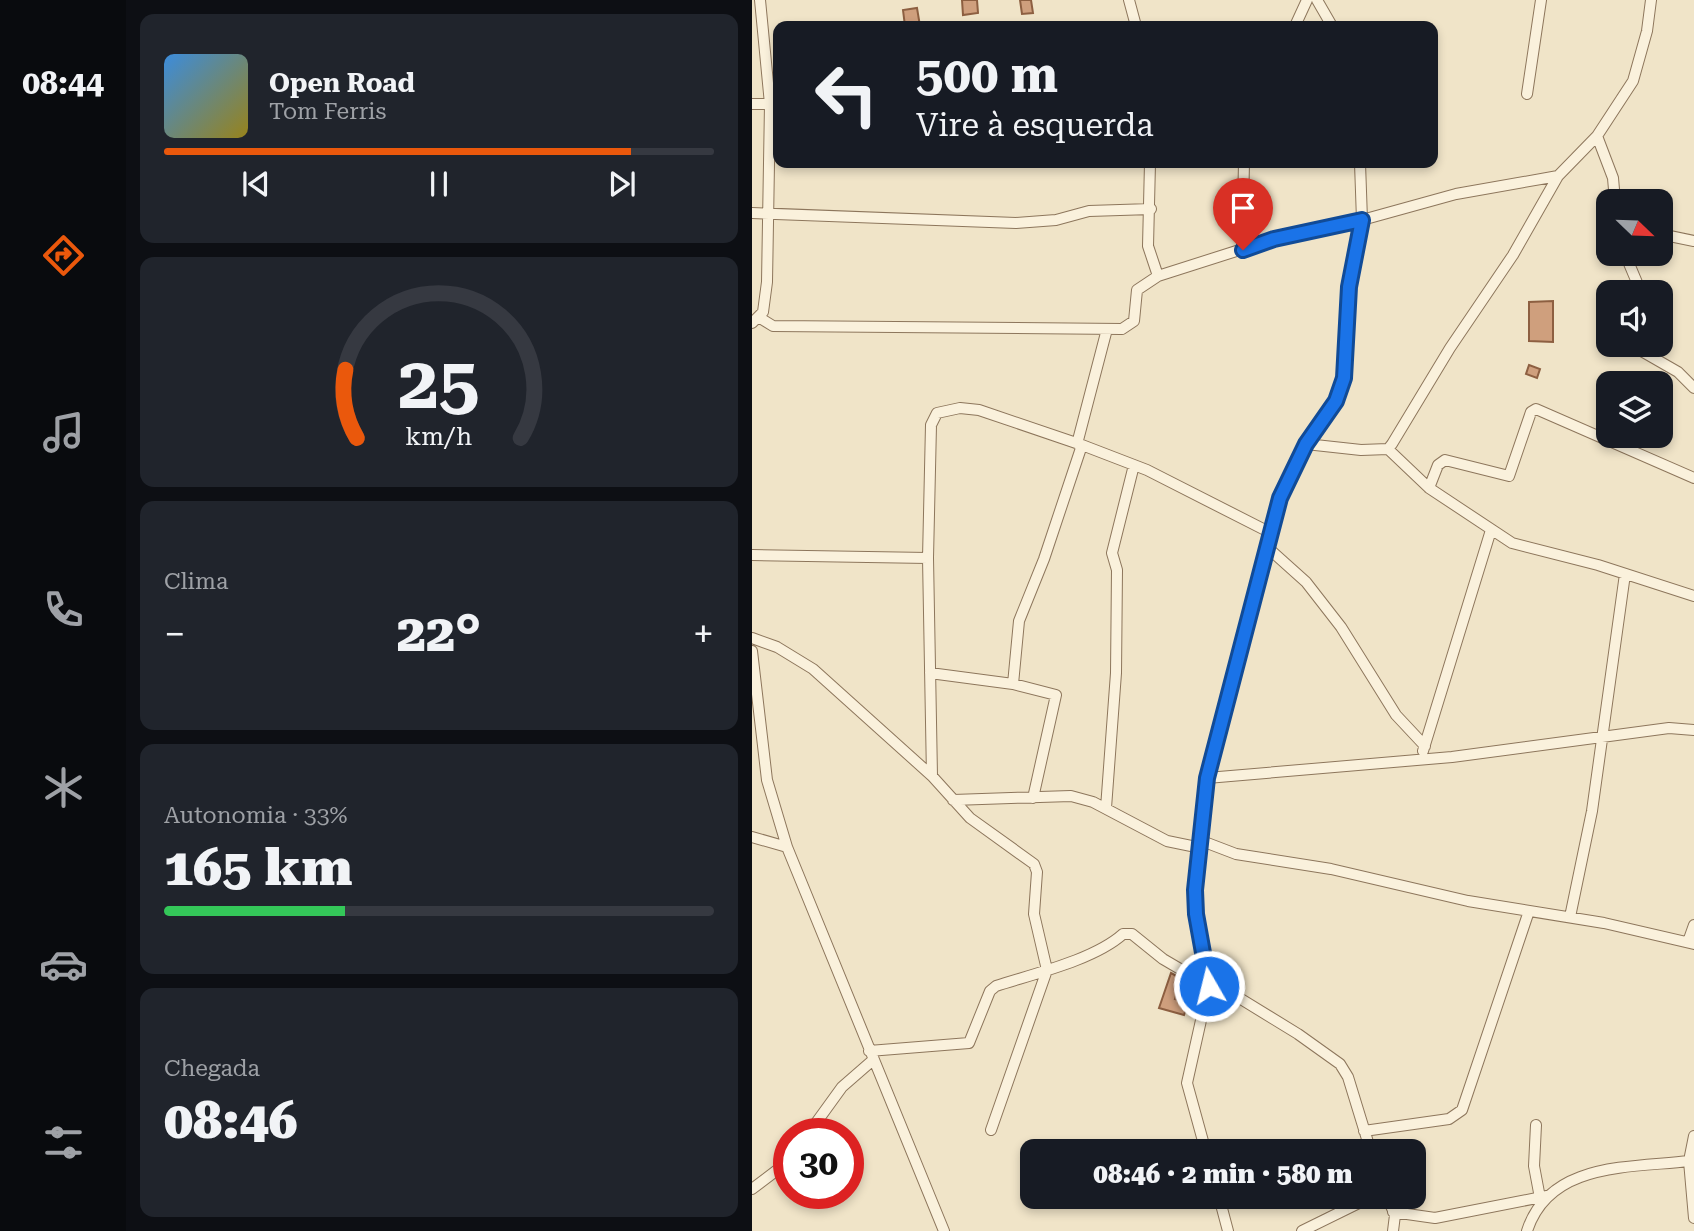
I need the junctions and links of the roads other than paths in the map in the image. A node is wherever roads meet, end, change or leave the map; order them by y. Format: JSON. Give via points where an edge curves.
{"nodes":[{"id":1,"x":760,"y":0,"type":"edge"},
{"id":2,"x":1129,"y":0,"type":"edge"},
{"id":3,"x":1307,"y":0,"type":"edge"},
{"id":4,"x":1317,"y":0,"type":"edge"},
{"id":5,"x":1541,"y":0,"type":"edge"},
{"id":6,"x":1651,"y":0,"type":"edge"},
{"id":7,"x":1135,"y":21,"type":"edge"},
{"id":8,"x":1297,"y":21,"type":"edge"},
{"id":9,"x":1329,"y":21,"type":"edge"},
{"id":10,"x":1527,"y":94,"type":"dead end"},
{"id":11,"x":773,"y":97,"type":"edge"},
{"id":12,"x":752,"y":104,"type":"edge"},
{"id":13,"x":773,"y":104,"type":"edge"},
{"id":14,"x":773,"y":122,"type":"edge"},
{"id":15,"x":1597,"y":136,"type":"junction"},
{"id":16,"x":1150,"y":168,"type":"edge"},
{"id":17,"x":1244,"y":168,"type":"edge"},
{"id":18,"x":1360,"y":168,"type":"edge"},
{"id":19,"x":1558,"y":176,"type":"junction"},
{"id":20,"x":1614,"y":189,"type":"edge"},
{"id":21,"x":1151,"y":209,"type":"junction"},
{"id":22,"x":752,"y":213,"type":"edge"},
{"id":23,"x":768,"y":214,"type":"junction"},
{"id":24,"x":1362,"y":220,"type":"junction"},
{"id":25,"x":1673,"y":237,"type":"edge"},
{"id":26,"x":1694,"y":241,"type":"edge"},
{"id":27,"x":1243,"y":250,"type":"junction"},
{"id":28,"x":1158,"y":276,"type":"junction"},
{"id":29,"x":756,"y":321,"type":"edge"},
{"id":30,"x":1107,"y":330,"type":"junction"},
{"id":31,"x":1652,"y":357,"type":"edge"},
{"id":32,"x":1694,"y":388,"type":"edge"},
{"id":33,"x":1323,"y":421,"type":"junction"},
{"id":34,"x":1080,"y":444,"type":"junction"},
{"id":35,"x":1306,"y":444,"type":"junction"},
{"id":36,"x":1330,"y":446,"type":"junction"},
{"id":37,"x":1388,"y":449,"type":"junction"},
{"id":38,"x":1134,"y":465,"type":"junction"},
{"id":39,"x":1694,"y":478,"type":"edge"},
{"id":40,"x":1429,"y":488,"type":"junction"},
{"id":41,"x":1491,"y":530,"type":"junction"},
{"id":42,"x":1269,"y":532,"type":"junction"},
{"id":43,"x":1267,"y":547,"type":"junction"},
{"id":44,"x":752,"y":555,"type":"edge"},
{"id":45,"x":928,"y":558,"type":"junction"},
{"id":46,"x":1625,"y":574,"type":"junction"},
{"id":47,"x":1694,"y":596,"type":"edge"},
{"id":48,"x":752,"y":638,"type":"edge"},
{"id":49,"x":752,"y":651,"type":"edge"},
{"id":50,"x":930,"y":673,"type":"junction"},
{"id":51,"x":1013,"y":684,"type":"junction"},
{"id":52,"x":1694,"y":730,"type":"edge"},
{"id":53,"x":1602,"y":738,"type":"junction"},
{"id":54,"x":1425,"y":746,"type":"junction"},
{"id":55,"x":1421,"y":760,"type":"junction"},
{"id":56,"x":932,"y":776,"type":"junction"},
{"id":57,"x":1207,"y":778,"type":"junction"},
{"id":58,"x":1033,"y":798,"type":"junction"},
{"id":59,"x":953,"y":800,"type":"junction"},
{"id":60,"x":1106,"y":808,"type":"junction"},
{"id":61,"x":752,"y":837,"type":"edge"},
{"id":62,"x":1202,"y":845,"type":"junction"},
{"id":63,"x":788,"y":847,"type":"junction"},
{"id":64,"x":1528,"y":911,"type":"junction"},
{"id":65,"x":1570,"y":917,"type":"junction"},
{"id":66,"x":1694,"y":925,"type":"edge"},
{"id":67,"x":1691,"y":943,"type":"edge"},
{"id":68,"x":1047,"y":970,"type":"junction"},
{"id":69,"x":1210,"y":983,"type":"junction"},
{"id":70,"x":871,"y":1056,"type":"junction"},
{"id":71,"x":860,"y":1071,"type":"junction"},
{"id":72,"x":878,"y":1073,"type":"junction"},
{"id":73,"x":818,"y":1118,"type":"edge"},
{"id":74,"x":1536,"y":1125,"type":"dead end"},
{"id":75,"x":991,"y":1129,"type":"dead end"},
{"id":76,"x":1364,"y":1131,"type":"junction"},
{"id":77,"x":1694,"y":1136,"type":"edge"},
{"id":78,"x":1202,"y":1139,"type":"edge"},
{"id":79,"x":1367,"y":1139,"type":"edge"},
{"id":80,"x":1689,"y":1161,"type":"junction"},
{"id":81,"x":773,"y":1173,"type":"edge"},
{"id":82,"x":752,"y":1189,"type":"edge"},
{"id":83,"x":1543,"y":1197,"type":"junction"},
{"id":84,"x":1222,"y":1209,"type":"edge"},
{"id":85,"x":1347,"y":1209,"type":"edge"},
{"id":86,"x":1392,"y":1209,"type":"edge"},
{"id":87,"x":1393,"y":1212,"type":"junction"},
{"id":88,"x":1694,"y":1218,"type":"edge"},
{"id":89,"x":944,"y":1231,"type":"edge"},
{"id":90,"x":1228,"y":1231,"type":"edge"},
{"id":91,"x":1302,"y":1231,"type":"edge"},
{"id":92,"x":1393,"y":1231,"type":"edge"},
{"id":93,"x":1527,"y":1231,"type":"edge"}],
"edges":[{"from":1,"to":11,"type":"street"},
{"from":2,"to":7,"type":"street"},
{"from":3,"to":8,"type":"street"},
{"from":4,"to":9,"type":"street"},
{"from":5,"to":10,"type":"street"},
{"from":6,"to":15,"type":"street","via":[[1633,81]]},
{"from":12,"to":13,"type":"street"},
{"from":14,"to":23,"type":"street"},
{"from":15,"to":19,"type":"street"},
{"from":15,"to":20,"type":"street"},
{"from":16,"to":21,"type":"street"},
{"from":17,"to":27,"type":"street"},
{"from":18,"to":24,"type":"street"},
{"from":19,"to":24,"type":"street","via":[[1456,194]]},
{"from":19,"to":37,"type":"street","via":[[1513,255]]},
{"from":21,"to":23,"type":"street","via":[[1089,211],[1056,220],[1016,223]]},
{"from":21,"to":28,"type":"street","via":[[1148,246]]},
{"from":22,"to":23,"type":"street"},
{"from":23,"to":29,"type":"street","via":[[767,282]]},
{"from":24,"to":27,"type":"street"},
{"from":24,"to":33,"type":"street","via":[[1349,287],[1344,378]]},
{"from":25,"to":26,"type":"street"},
{"from":27,"to":28,"type":"street"},
{"from":28,"to":30,"type":"street","via":[[1137,290],[1130,327]]},
{"from":29,"to":30,"type":"street","via":[[772,326]]},
{"from":30,"to":34,"type":"street"},
{"from":31,"to":32,"type":"street"},
{"from":33,"to":35,"type":"street"},
{"from":33,"to":36,"type":"street"},
{"from":34,"to":38,"type":"street"},
{"from":34,"to":45,"type":"street","via":[[980,410],[937,413],[931,425]]},
{"from":34,"to":51,"type":"street","via":[[1019,621]]},
{"from":35,"to":36,"type":"street"},
{"from":35,"to":42,"type":"street"},
{"from":36,"to":37,"type":"street"},
{"from":37,"to":40,"type":"street"},
{"from":38,"to":42,"type":"street"},
{"from":38,"to":60,"type":"street","via":[[1112,553],[1117,570],[1116,673]]},
{"from":39,"to":40,"type":"street","via":[[1536,409],[1531,412],[1509,476],[1445,460],[1438,465]]},
{"from":40,"to":41,"type":"street"},
{"from":41,"to":46,"type":"street","via":[[1512,543]]},
{"from":41,"to":54,"type":"street"},
{"from":42,"to":43,"type":"street"},
{"from":43,"to":54,"type":"street","via":[[1306,582],[1396,715]]},
{"from":43,"to":57,"type":"street"},
{"from":44,"to":45,"type":"street"},
{"from":45,"to":50,"type":"street"},
{"from":46,"to":47,"type":"street"},
{"from":46,"to":53,"type":"street"},
{"from":48,"to":56,"type":"street","via":[[784,650],[813,669]]},
{"from":49,"to":63,"type":"street","via":[[767,780]]},
{"from":50,"to":51,"type":"street"},
{"from":50,"to":56,"type":"street"},
{"from":51,"to":58,"type":"street","via":[[1056,695]]},
{"from":52,"to":53,"type":"street","via":[[1669,728]]},
{"from":53,"to":55,"type":"street"},
{"from":53,"to":65,"type":"street"},
{"from":54,"to":55,"type":"street"},
{"from":55,"to":57,"type":"street"},
{"from":56,"to":59,"type":"street"},
{"from":57,"to":62,"type":"street"},
{"from":58,"to":59,"type":"street"},
{"from":58,"to":60,"type":"street","via":[[1072,796]]},
{"from":59,"to":68,"type":"street","via":[[970,818],[1034,864],[1034,914]]},
{"from":60,"to":62,"type":"street","via":[[1167,841]]},
{"from":61,"to":63,"type":"street"},
{"from":62,"to":64,"type":"street"},
{"from":62,"to":69,"type":"street","via":[[1196,914]]},
{"from":63,"to":70,"type":"street"},
{"from":64,"to":65,"type":"street"},
{"from":64,"to":76,"type":"street","via":[[1462,1110],[1449,1119]]},
{"from":65,"to":67,"type":"street"},
{"from":66,"to":67,"type":"street"},
{"from":68,"to":69,"type":"street","via":[[1126,933],[1163,960]]},
{"from":68,"to":70,"type":"street","via":[[990,991],[969,1043]]},
{"from":68,"to":75,"type":"street"},
{"from":69,"to":76,"type":"street","via":[[1340,1064]]},
{"from":69,"to":78,"type":"street","via":[[1187,1083]]},
{"from":70,"to":71,"type":"street"},
{"from":70,"to":72,"type":"street"},
{"from":71,"to":72,"type":"street"},
{"from":71,"to":73,"type":"street"},
{"from":72,"to":89,"type":"street"},
{"from":74,"to":83,"type":"street","via":[[1534,1166]]},
{"from":76,"to":79,"type":"street"},
{"from":77,"to":80,"type":"street"},
{"from":80,"to":83,"type":"street","via":[[1593,1172],[1569,1179]]},
{"from":80,"to":88,"type":"street"},
{"from":81,"to":82,"type":"street"},
{"from":83,"to":87,"type":"street","via":[[1435,1219]]},
{"from":83,"to":93,"type":"street"},
{"from":84,"to":90,"type":"street"},
{"from":85,"to":91,"type":"street"},
{"from":86,"to":87,"type":"street"},
{"from":87,"to":92,"type":"street"}]}
